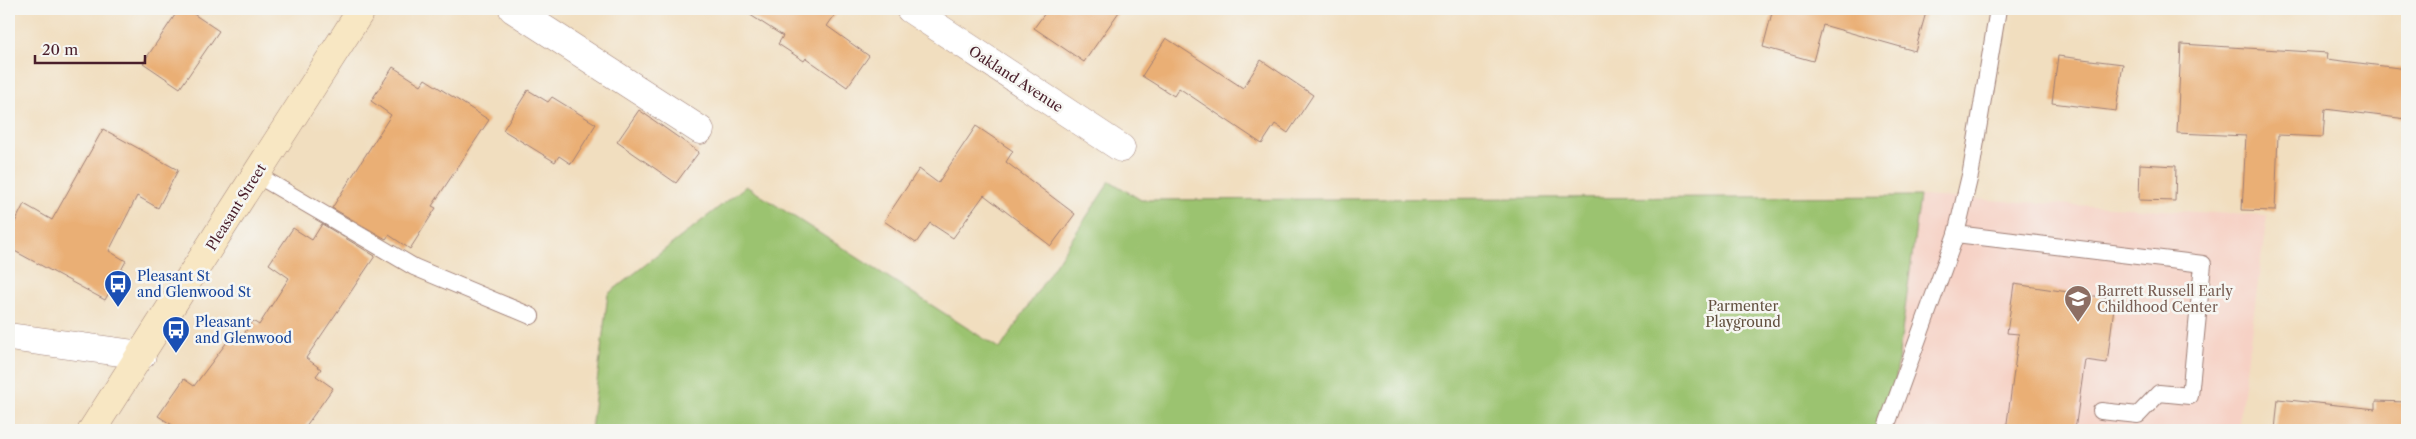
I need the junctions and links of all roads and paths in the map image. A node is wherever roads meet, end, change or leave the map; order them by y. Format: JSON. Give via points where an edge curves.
{"nodes":[{"id":1,"x":362,"y":9,"type":"edge"},
{"id":2,"x":512,"y":9,"type":"edge"},
{"id":3,"x":1998,"y":9,"type":"edge"},
{"id":4,"x":928,"y":14,"type":"edge"},
{"id":5,"x":700,"y":130,"type":"dead end"},
{"id":6,"x":1122,"y":148,"type":"dead end"},
{"id":7,"x":257,"y":175,"type":"junction"},
{"id":8,"x":1956,"y":234,"type":"junction"},
{"id":9,"x":531,"y":316,"type":"dead end"},
{"id":10,"x":9,"y":337,"type":"edge"},
{"id":11,"x":142,"y":355,"type":"junction"},
{"id":12,"x":2101,"y":411,"type":"dead end"},
{"id":13,"x":92,"y":430,"type":"edge"},
{"id":14,"x":1884,"y":430,"type":"edge"}],
"edges":[{"from":1,"to":7,"type":"main road","name":"Pleasant Street"},
{"from":2,"to":5,"type":"street"},
{"from":3,"to":8,"type":"lane","via":[[1972,162]]},
{"from":4,"to":6,"type":"street","name":"Oakland Avenue"},
{"from":7,"to":9,"type":"lane","via":[[414,267]]},
{"from":7,"to":11,"type":"main road","name":"Pleasant Street"},
{"from":8,"to":12,"type":"lane","via":[[2203,264],[2190,396],[2159,393],[2138,415]]},
{"from":8,"to":14,"type":"lane"},
{"from":10,"to":11,"type":"street"},
{"from":11,"to":13,"type":"main road","name":"Pleasant Street"}]}
